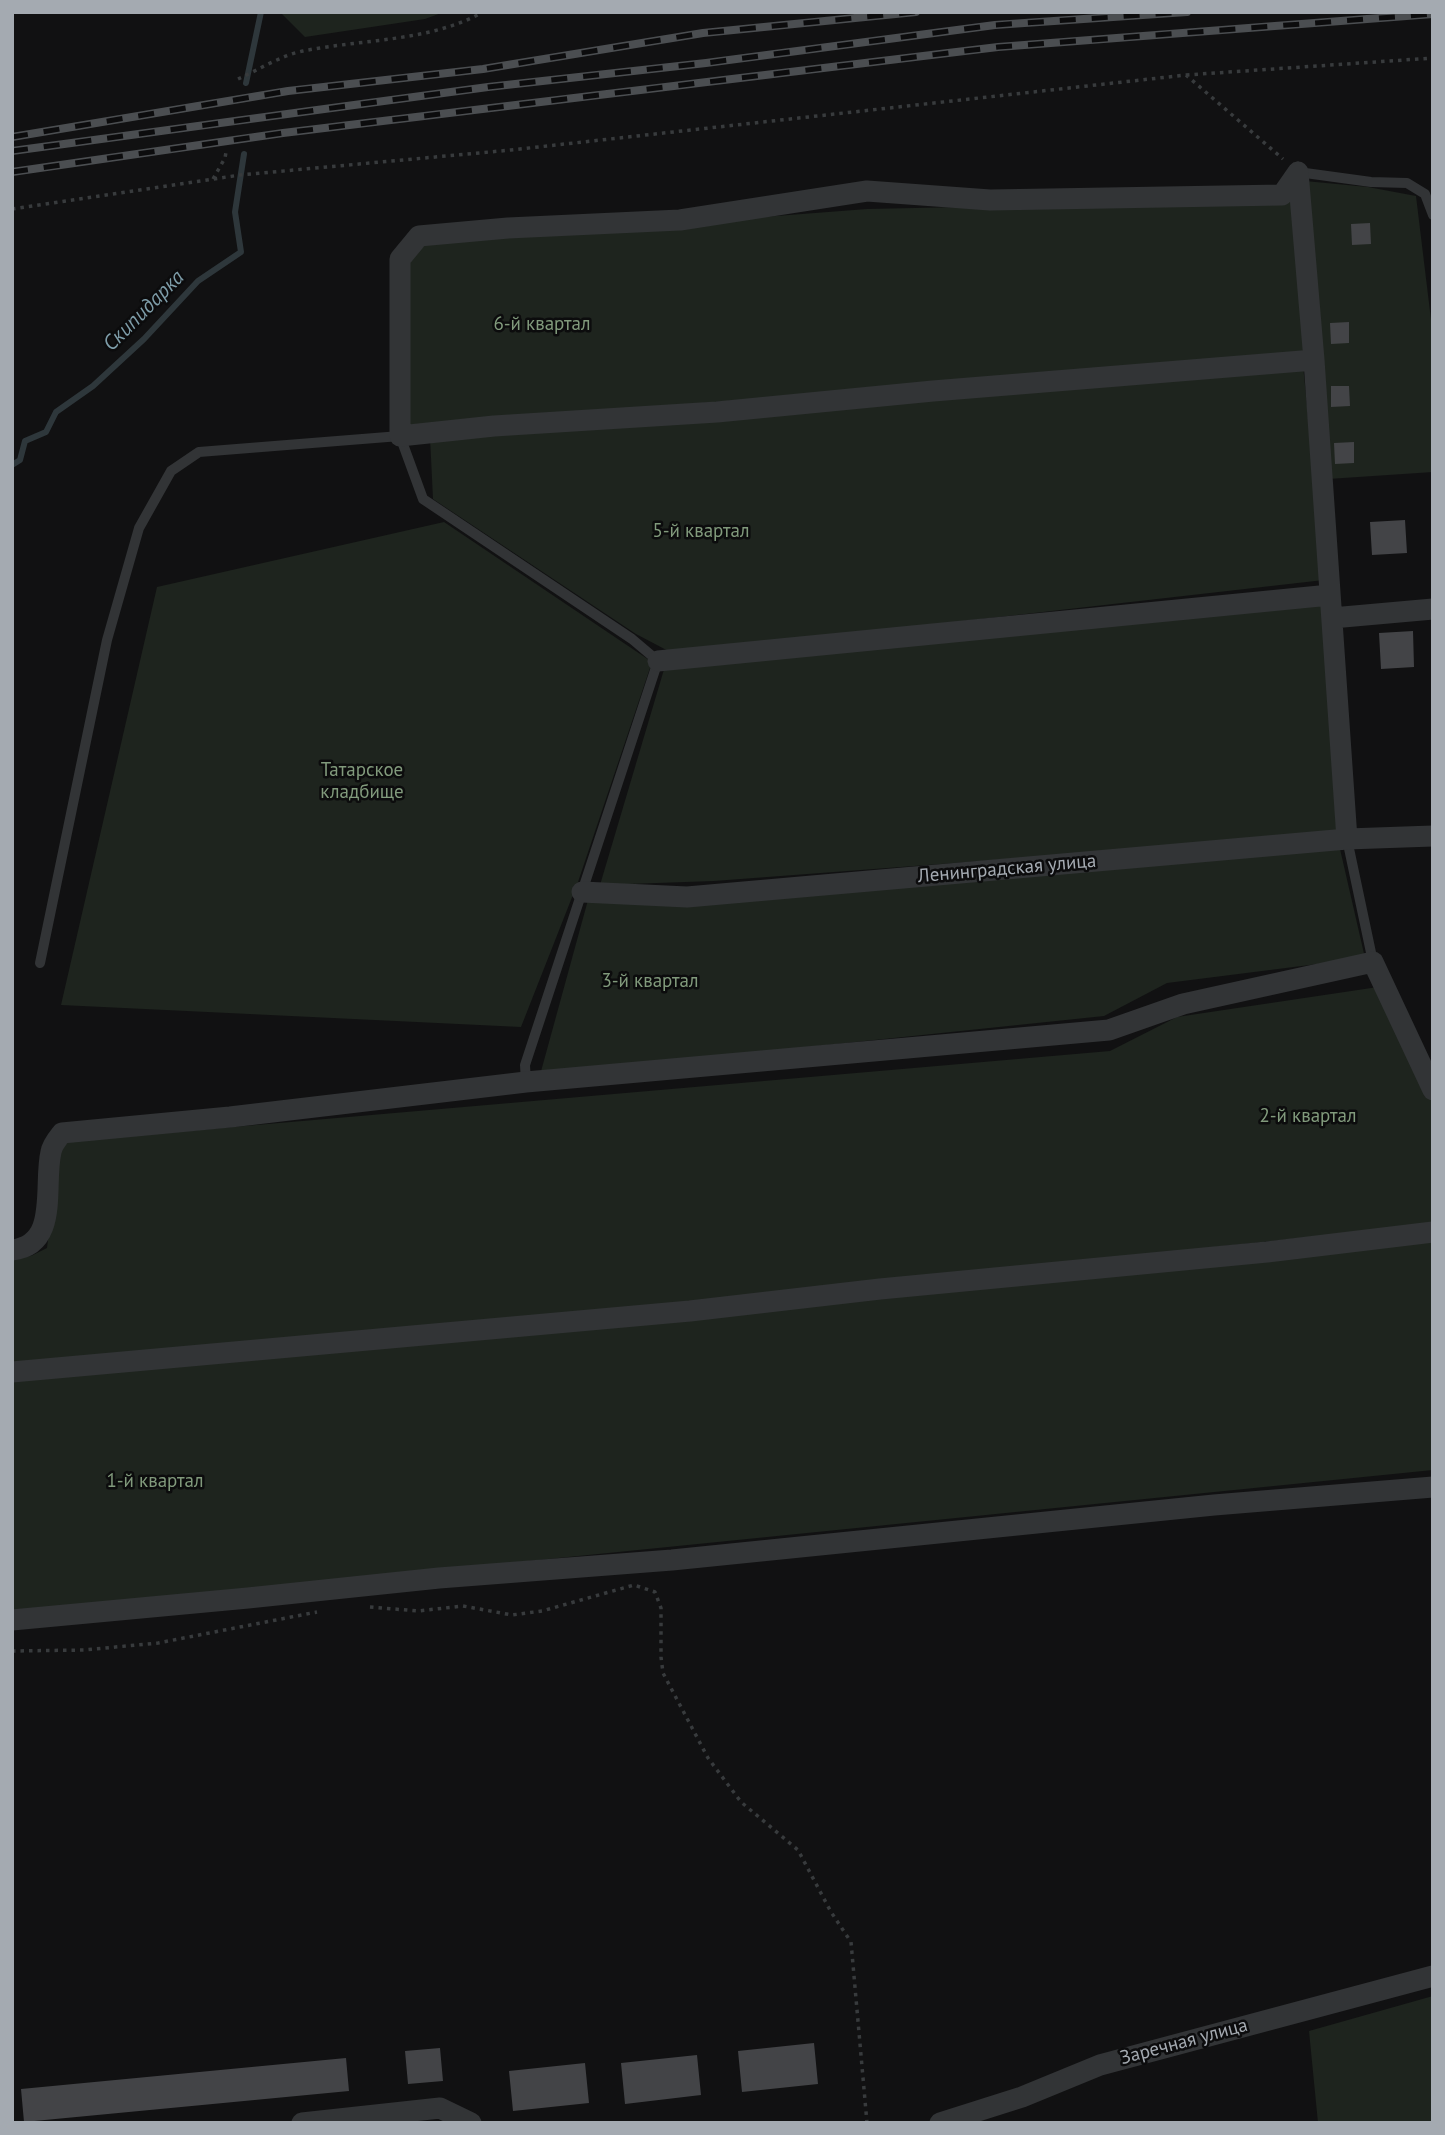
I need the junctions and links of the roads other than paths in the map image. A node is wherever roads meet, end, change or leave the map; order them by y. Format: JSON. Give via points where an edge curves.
{"nodes":[{"id":1,"x":1298,"y":172,"type":"junction"},
{"id":2,"x":1433,"y":215,"type":"edge"},
{"id":3,"x":1314,"y":360,"type":"junction"},
{"id":4,"x":400,"y":436,"type":"junction"},
{"id":5,"x":1330,"y":594,"type":"junction"},
{"id":6,"x":1433,"y":609,"type":"edge"},
{"id":7,"x":1332,"y":618,"type":"junction"},
{"id":8,"x":658,"y":661,"type":"junction"},
{"id":9,"x":1433,"y":836,"type":"edge"},
{"id":10,"x":1347,"y":839,"type":"junction"},
{"id":11,"x":582,"y":892,"type":"junction"},
{"id":12,"x":40,"y":962,"type":"dead end"},
{"id":13,"x":1373,"y":962,"type":"junction"},
{"id":14,"x":526,"y":1082,"type":"junction"},
{"id":15,"x":1433,"y":1090,"type":"edge"},
{"id":16,"x":1433,"y":1232,"type":"edge"},
{"id":17,"x":12,"y":1251,"type":"edge"},
{"id":18,"x":12,"y":1372,"type":"edge"},
{"id":19,"x":1433,"y":1487,"type":"edge"},
{"id":20,"x":12,"y":1620,"type":"edge"},
{"id":21,"x":1433,"y":1976,"type":"edge"},
{"id":22,"x":373,"y":2119,"type":"edge"},
{"id":23,"x":302,"y":2123,"type":"edge"},
{"id":24,"x":471,"y":2123,"type":"edge"},
{"id":25,"x":940,"y":2123,"type":"edge"}],
"edges":[{"from":1,"to":2,"type":"lane","via":[[1407,183],[1425,194]]},
{"from":1,"to":3,"type":"street"},
{"from":1,"to":4,"type":"street","via":[[1282,195],[990,200],[867,191],[680,220],[419,236],[400,259]]},
{"from":3,"to":4,"type":"street"},
{"from":3,"to":5,"type":"street"},
{"from":4,"to":8,"type":"lane","via":[[423,499]]},
{"from":4,"to":12,"type":"lane","via":[[199,452],[172,471],[139,528],[107,640]]},
{"from":5,"to":7,"type":"street"},
{"from":5,"to":8,"type":"street"},
{"from":6,"to":7,"type":"street"},
{"from":7,"to":10,"type":"street"},
{"from":8,"to":11,"type":"lane"},
{"from":9,"to":10,"type":"street","name":"Ленинградская улица"},
{"from":10,"to":11,"type":"street","name":"Ленинградская улица","via":[[687,897]]},
{"from":10,"to":13,"type":"lane"},
{"from":11,"to":14,"type":"lane","via":[[524,1065]]},
{"from":13,"to":14,"type":"street","via":[[1183,1004],[1109,1030]]},
{"from":13,"to":15,"type":"street"},
{"from":14,"to":17,"type":"street","via":[[62,1133],[51,1149],[42,1233],[26,1249]]},
{"from":16,"to":18,"type":"street","via":[[690,1311]]},
{"from":19,"to":20,"type":"street"},
{"from":21,"to":25,"type":"street","name":"Заречная улица","via":[[1100,2065],[1022,2097]]},
{"from":22,"to":23,"type":"street"},
{"from":22,"to":24,"type":"street","via":[[440,2108]]}]}
